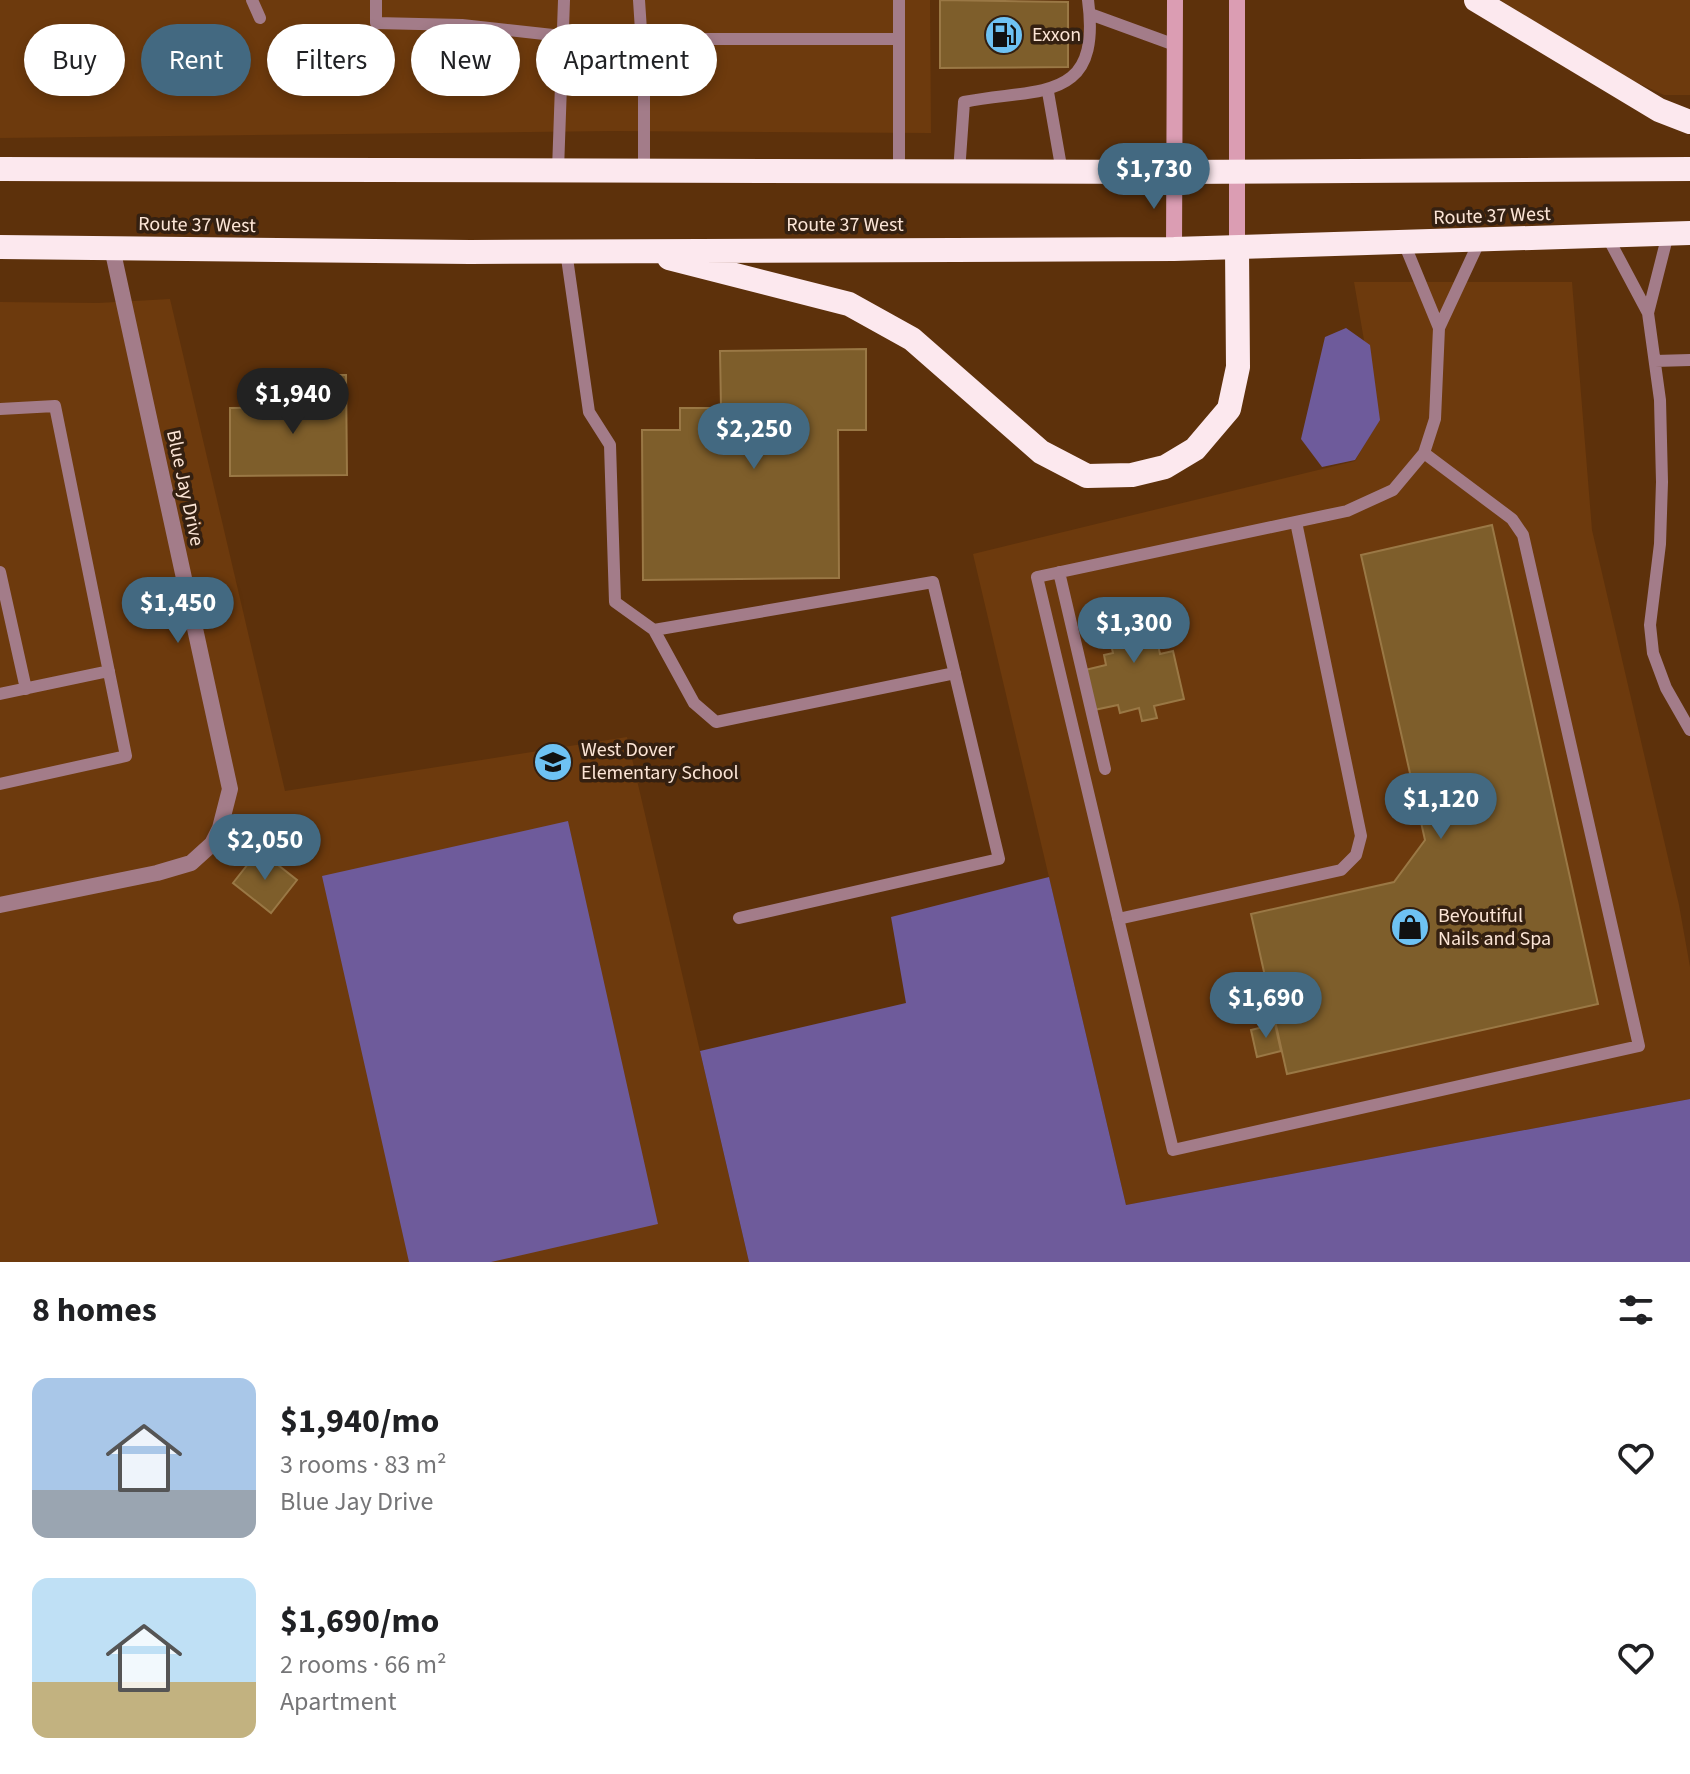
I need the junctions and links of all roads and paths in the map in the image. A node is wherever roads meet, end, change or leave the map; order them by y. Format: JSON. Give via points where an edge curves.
{"nodes":[{"id":1,"x":252,"y":0,"type":"edge"},
{"id":2,"x":376,"y":0,"type":"edge"},
{"id":3,"x":564,"y":0,"type":"edge"},
{"id":4,"x":639,"y":0,"type":"edge"},
{"id":5,"x":899,"y":0,"type":"edge"},
{"id":6,"x":1175,"y":0,"type":"edge"},
{"id":7,"x":1237,"y":0,"type":"edge"},
{"id":8,"x":1476,"y":0,"type":"edge"},
{"id":9,"x":1089,"y":7,"type":"edge"},
{"id":10,"x":260,"y":18,"type":"dead end"},
{"id":11,"x":563,"y":24,"type":"edge"},
{"id":12,"x":639,"y":24,"type":"edge"},
{"id":13,"x":536,"y":33,"type":"edge"},
{"id":14,"x":717,"y":39,"type":"edge"},
{"id":15,"x":899,"y":39,"type":"junction"},
{"id":16,"x":1175,"y":45,"type":"junction"},
{"id":17,"x":1048,"y":92,"type":"junction"},
{"id":18,"x":560,"y":96,"type":"edge"},
{"id":19,"x":644,"y":96,"type":"edge"},
{"id":20,"x":1690,"y":122,"type":"edge"},
{"id":21,"x":0,"y":169,"type":"edge"},
{"id":22,"x":1690,"y":169,"type":"edge"},
{"id":23,"x":558,"y":170,"type":"junction"},
{"id":24,"x":644,"y":170,"type":"junction"},
{"id":25,"x":899,"y":171,"type":"junction"},
{"id":26,"x":1238,"y":171,"type":"junction"},
{"id":27,"x":959,"y":172,"type":"junction"},
{"id":28,"x":1062,"y":172,"type":"junction"},
{"id":29,"x":1174,"y":172,"type":"junction"},
{"id":30,"x":1679,"y":234,"type":"edge"},
{"id":31,"x":1607,"y":236,"type":"junction"},
{"id":32,"x":1480,"y":240,"type":"junction"},
{"id":33,"x":1404,"y":243,"type":"junction"},
{"id":34,"x":1,"y":248,"type":"edge"},
{"id":35,"x":112,"y":248,"type":"junction"},
{"id":36,"x":1237,"y":248,"type":"junction"},
{"id":37,"x":635,"y":249,"type":"junction"},
{"id":38,"x":1174,"y":249,"type":"junction"},
{"id":39,"x":566,"y":251,"type":"junction"},
{"id":40,"x":1648,"y":313,"type":"junction"},
{"id":41,"x":1439,"y":328,"type":"junction"},
{"id":42,"x":1690,"y":360,"type":"edge"},
{"id":43,"x":1655,"y":361,"type":"junction"},
{"id":44,"x":0,"y":409,"type":"edge"},
{"id":45,"x":1424,"y":453,"type":"junction"},
{"id":46,"x":1296,"y":522,"type":"junction"},
{"id":47,"x":0,"y":572,"type":"edge"},
{"id":48,"x":1059,"y":572,"type":"junction"},
{"id":49,"x":654,"y":630,"type":"junction"},
{"id":50,"x":109,"y":671,"type":"junction"},
{"id":51,"x":955,"y":673,"type":"junction"},
{"id":52,"x":26,"y":689,"type":"junction"},
{"id":53,"x":0,"y":694,"type":"edge"},
{"id":54,"x":1690,"y":730,"type":"edge"},
{"id":55,"x":1105,"y":769,"type":"dead end"},
{"id":56,"x":0,"y":784,"type":"edge"},
{"id":57,"x":0,"y":905,"type":"edge"},
{"id":58,"x":739,"y":918,"type":"dead end"},
{"id":59,"x":1118,"y":919,"type":"junction"}],
"edges":[{"from":1,"to":10,"type":"lane"},
{"from":2,"to":13,"type":"lane","via":[[376,23]]},
{"from":3,"to":11,"type":"lane"},
{"from":4,"to":12,"type":"lane"},
{"from":5,"to":15,"type":"lane"},
{"from":6,"to":16,"type":"main road"},
{"from":7,"to":26,"type":"main road"},
{"from":8,"to":20,"type":"highway","via":[[1659,110]]},
{"from":9,"to":16,"type":"lane"},
{"from":9,"to":17,"type":"lane","via":[[1090,41],[1080,72]]},
{"from":14,"to":15,"type":"lane"},
{"from":15,"to":25,"type":"lane"},
{"from":16,"to":29,"type":"main road"},
{"from":17,"to":27,"type":"lane","via":[[964,102]]},
{"from":17,"to":28,"type":"lane"},
{"from":18,"to":23,"type":"lane"},
{"from":19,"to":24,"type":"lane"},
{"from":21,"to":23,"type":"highway"},
{"from":22,"to":26,"type":"highway"},
{"from":23,"to":24,"type":"highway"},
{"from":24,"to":25,"type":"highway"},
{"from":25,"to":27,"type":"highway"},
{"from":26,"to":29,"type":"highway"},
{"from":26,"to":36,"type":"main road"},
{"from":27,"to":28,"type":"highway"},
{"from":28,"to":29,"type":"highway"},
{"from":29,"to":38,"type":"main road"},
{"from":30,"to":31,"type":"highway","name":"Route 37 West"},
{"from":30,"to":40,"type":"lane"},
{"from":31,"to":32,"type":"highway","name":"Route 37 West"},
{"from":31,"to":40,"type":"lane"},
{"from":32,"to":33,"type":"highway","name":"Route 37 West"},
{"from":32,"to":41,"type":"lane"},
{"from":33,"to":36,"type":"highway","name":"Route 37 West"},
{"from":33,"to":41,"type":"lane"},
{"from":34,"to":35,"type":"highway","name":"Route 37 West"},
{"from":35,"to":39,"type":"highway","name":"Route 37 West"},
{"from":35,"to":57,"type":"street","name":"Blue Jay Drive","via":[[230,789],[216,836],[191,863]]},
{"from":36,"to":37,"type":"highway","via":[[1238,367],[1229,409],[1195,449],[1165,467],[1132,475],[1087,476],[1041,452],[912,339],[849,304]]},
{"from":36,"to":38,"type":"highway","name":"Route 37 West"},
{"from":37,"to":38,"type":"highway","name":"Route 37 West"},
{"from":37,"to":39,"type":"highway","name":"Route 37 West"},
{"from":39,"to":49,"type":"lane","via":[[589,412],[610,445],[615,602]]},
{"from":40,"to":43,"type":"lane"},
{"from":41,"to":45,"type":"lane","via":[[1435,419]]},
{"from":42,"to":43,"type":"lane"},
{"from":43,"to":54,"type":"lane","via":[[1662,482],[1650,625],[1666,688]]},
{"from":44,"to":50,"type":"lane","via":[[55,406]]},
{"from":45,"to":46,"type":"lane","via":[[1393,490],[1347,511]]},
{"from":45,"to":59,"type":"lane","via":[[1512,519],[1523,535],[1639,1046],[1173,1150]]},
{"from":46,"to":48,"type":"lane"},
{"from":46,"to":59,"type":"lane","via":[[1361,836],[1356,855],[1341,870]]},
{"from":47,"to":52,"type":"lane"},
{"from":48,"to":55,"type":"lane"},
{"from":48,"to":59,"type":"lane","via":[[1037,577]]},
{"from":49,"to":51,"type":"lane","via":[[694,703],[716,722]]},
{"from":49,"to":51,"type":"lane","via":[[933,582]]},
{"from":50,"to":52,"type":"lane"},
{"from":50,"to":56,"type":"lane","via":[[126,756]]},
{"from":51,"to":58,"type":"lane","via":[[999,859]]},
{"from":52,"to":53,"type":"lane"}]}
